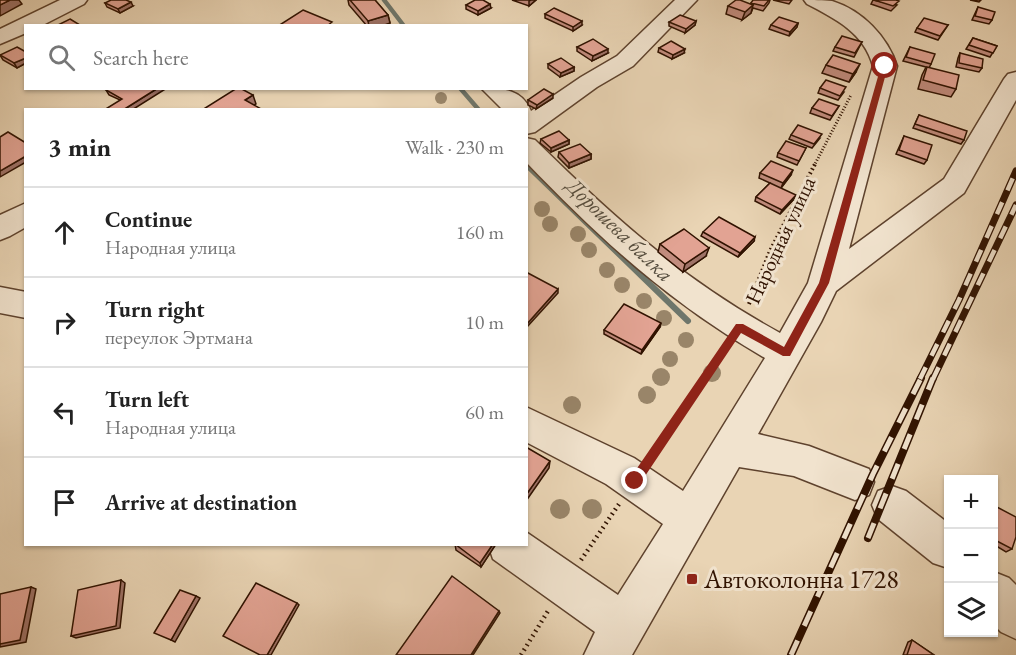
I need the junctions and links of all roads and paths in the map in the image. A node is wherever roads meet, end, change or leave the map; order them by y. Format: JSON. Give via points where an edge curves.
{"nodes":[{"id":1,"x":77,"y":0,"type":"edge"},
{"id":2,"x":687,"y":0,"type":"edge"},
{"id":3,"x":813,"y":0,"type":"edge"},
{"id":4,"x":27,"y":24,"type":"edge"},
{"id":5,"x":24,"y":25,"type":"edge"},
{"id":6,"x":0,"y":37,"type":"edge"},
{"id":7,"x":1016,"y":79,"type":"edge"},
{"id":8,"x":495,"y":90,"type":"edge"},
{"id":9,"x":867,"y":90,"type":"junction"},
{"id":10,"x":511,"y":108,"type":"edge"},
{"id":11,"x":528,"y":123,"type":"edge"},
{"id":12,"x":528,"y":127,"type":"edge"},
{"id":13,"x":24,"y":214,"type":"edge"},
{"id":14,"x":0,"y":229,"type":"edge"},
{"id":15,"x":824,"y":283,"type":"junction"},
{"id":16,"x":0,"y":300,"type":"edge"},
{"id":17,"x":24,"y":305,"type":"edge"},
{"id":18,"x":739,"y":327,"type":"junction"},
{"id":19,"x":786,"y":353,"type":"junction"},
{"id":20,"x":528,"y":424,"type":"edge"},
{"id":21,"x":730,"y":449,"type":"junction"},
{"id":22,"x":635,"y":481,"type":"junction"},
{"id":23,"x":855,"y":482,"type":"dead end"},
{"id":24,"x":892,"y":505,"type":"dead end"},
{"id":25,"x":687,"y":517,"type":"junction"},
{"id":26,"x":944,"y":545,"type":"edge"},
{"id":27,"x":511,"y":546,"type":"edge"},
{"id":28,"x":565,"y":585,"type":"junction"},
{"id":29,"x":998,"y":598,"type":"edge"},
{"id":30,"x":1016,"y":617,"type":"edge"},
{"id":31,"x":615,"y":641,"type":"edge"},
{"id":32,"x":521,"y":655,"type":"edge"}],
"edges":[{"from":1,"to":4,"type":"street"},
{"from":2,"to":11,"type":"street","via":[[626,61]]},
{"from":3,"to":9,"type":"street","via":[[874,38],[885,66]]},
{"from":5,"to":6,"type":"street"},
{"from":7,"to":15,"type":"street","name":"Народная улица","via":[[954,186]]},
{"from":8,"to":10,"type":"street"},
{"from":9,"to":15,"type":"street","name":"Народная улица"},
{"from":9,"to":18,"type":"path","name":"Народная улица","via":[[770,251]]},
{"from":12,"to":18,"type":"street","via":[[579,200],[671,280]]},
{"from":13,"to":14,"type":"street"},
{"from":15,"to":19,"type":"street","name":"Народная улица"},
{"from":16,"to":17,"type":"street"},
{"from":18,"to":19,"type":"street"},
{"from":18,"to":22,"type":"path","name":"Народная улица"},
{"from":19,"to":21,"type":"street","name":"Народная улица"},
{"from":20,"to":22,"type":"street"},
{"from":21,"to":23,"type":"street","via":[[785,455]]},
{"from":21,"to":25,"type":"street","name":"Народная улица"},
{"from":22,"to":25,"type":"street"},
{"from":22,"to":28,"type":"path","name":"Народная улица"},
{"from":24,"to":26,"type":"street"},
{"from":25,"to":31,"type":"street","name":"Народная улица"},
{"from":27,"to":28,"type":"street"},
{"from":28,"to":31,"type":"street"},
{"from":28,"to":32,"type":"path","name":"Народная улица"},
{"from":29,"to":30,"type":"street"}]}
